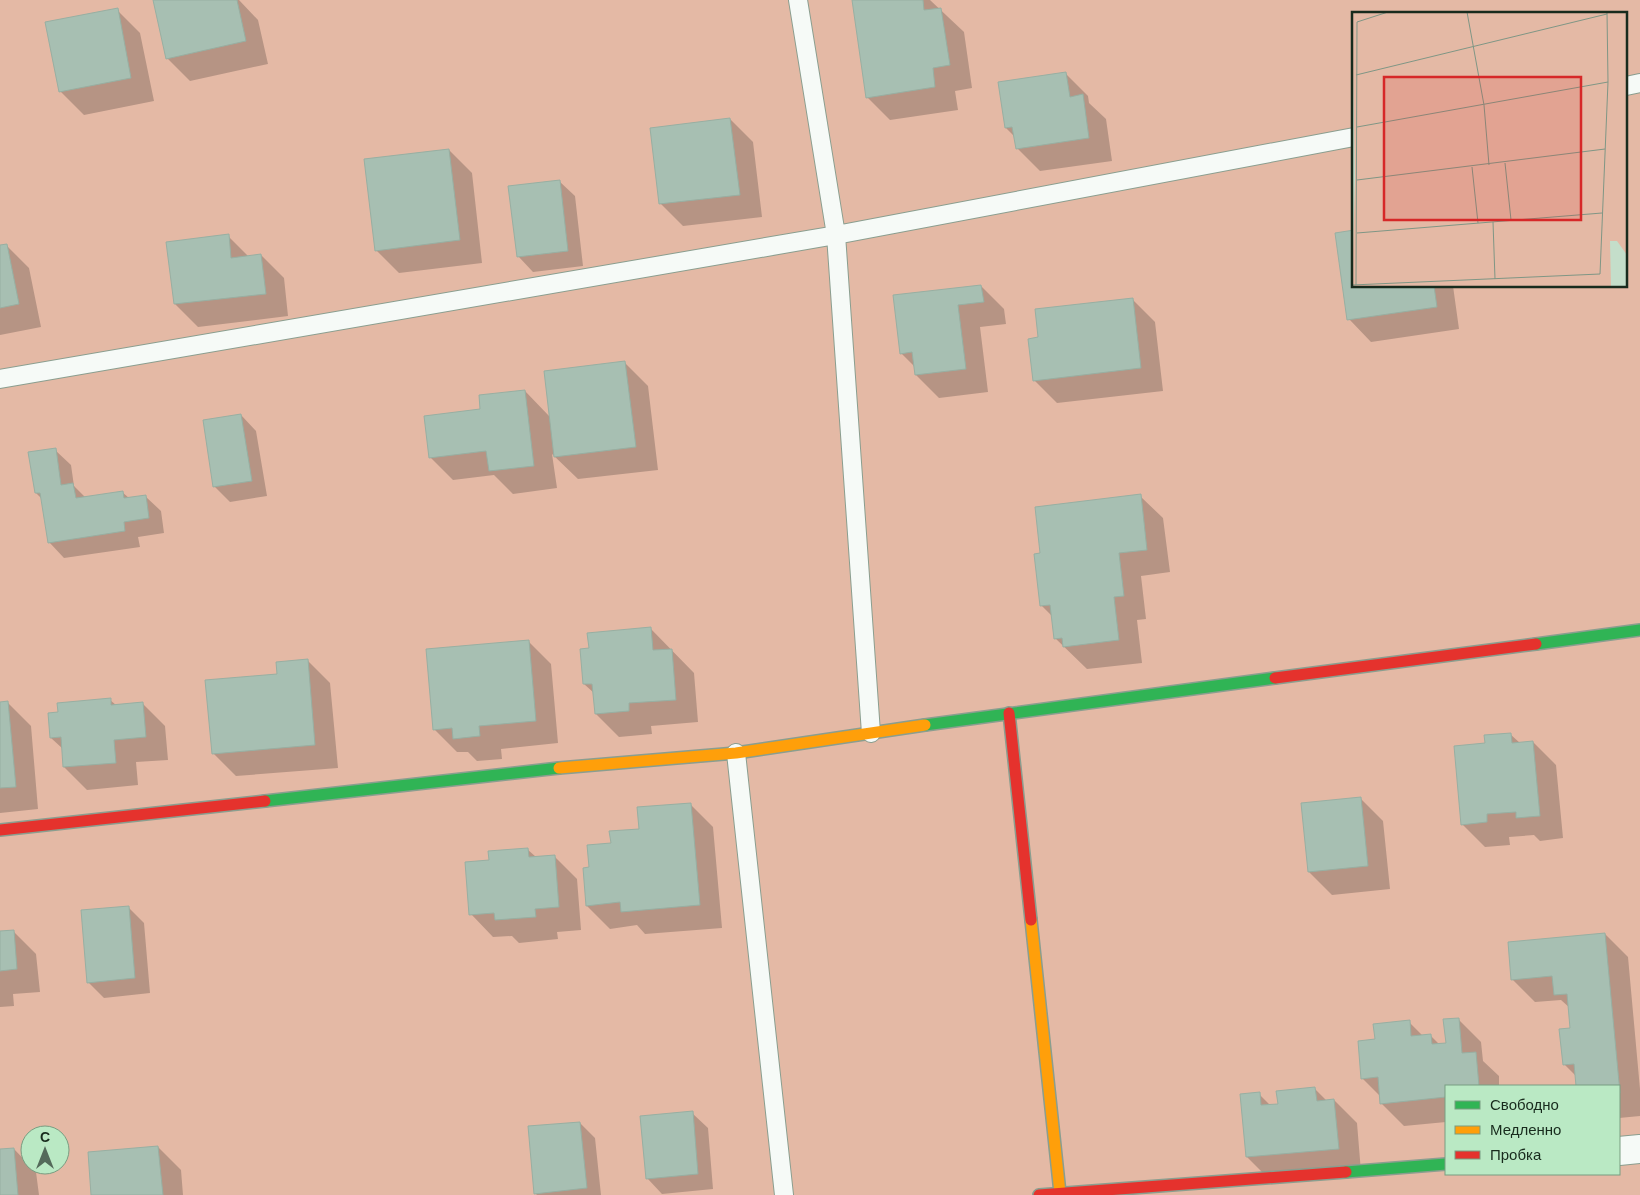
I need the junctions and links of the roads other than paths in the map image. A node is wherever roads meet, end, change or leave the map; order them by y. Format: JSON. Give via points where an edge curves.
{"nodes":[{"id":1,"x":798,"y":0,"type":"edge"},
{"id":2,"x":1352,"y":137,"type":"edge"},
{"id":3,"x":836,"y":235,"type":"junction"},
{"id":4,"x":0,"y":379,"type":"edge"},
{"id":5,"x":1640,"y":630,"type":"edge"},
{"id":6,"x":1009,"y":713,"type":"junction"},
{"id":7,"x":871,"y":733,"type":"junction"},
{"id":8,"x":736,"y":753,"type":"junction"},
{"id":9,"x":0,"y":830,"type":"edge"},
{"id":10,"x":1640,"y":1149,"type":"edge"},
{"id":11,"x":1620,"y":1151,"type":"edge"},
{"id":12,"x":1445,"y":1164,"type":"edge"},
{"id":13,"x":1060,"y":1192,"type":"junction"},
{"id":14,"x":784,"y":1195,"type":"edge"},
{"id":15,"x":1039,"y":1195,"type":"edge"}],
"edges":[{"from":1,"to":3,"type":"lane"},
{"from":2,"to":3,"type":"lane"},
{"from":3,"to":4,"type":"lane"},
{"from":3,"to":7,"type":"lane"},
{"from":5,"to":6,"type":"street"},
{"from":6,"to":7,"type":"street"},
{"from":6,"to":13,"type":"street"},
{"from":7,"to":8,"type":"street"},
{"from":8,"to":9,"type":"street","via":[[558,768]]},
{"from":8,"to":14,"type":"lane"},
{"from":10,"to":11,"type":"street"},
{"from":12,"to":13,"type":"street"},
{"from":13,"to":15,"type":"street"}]}
